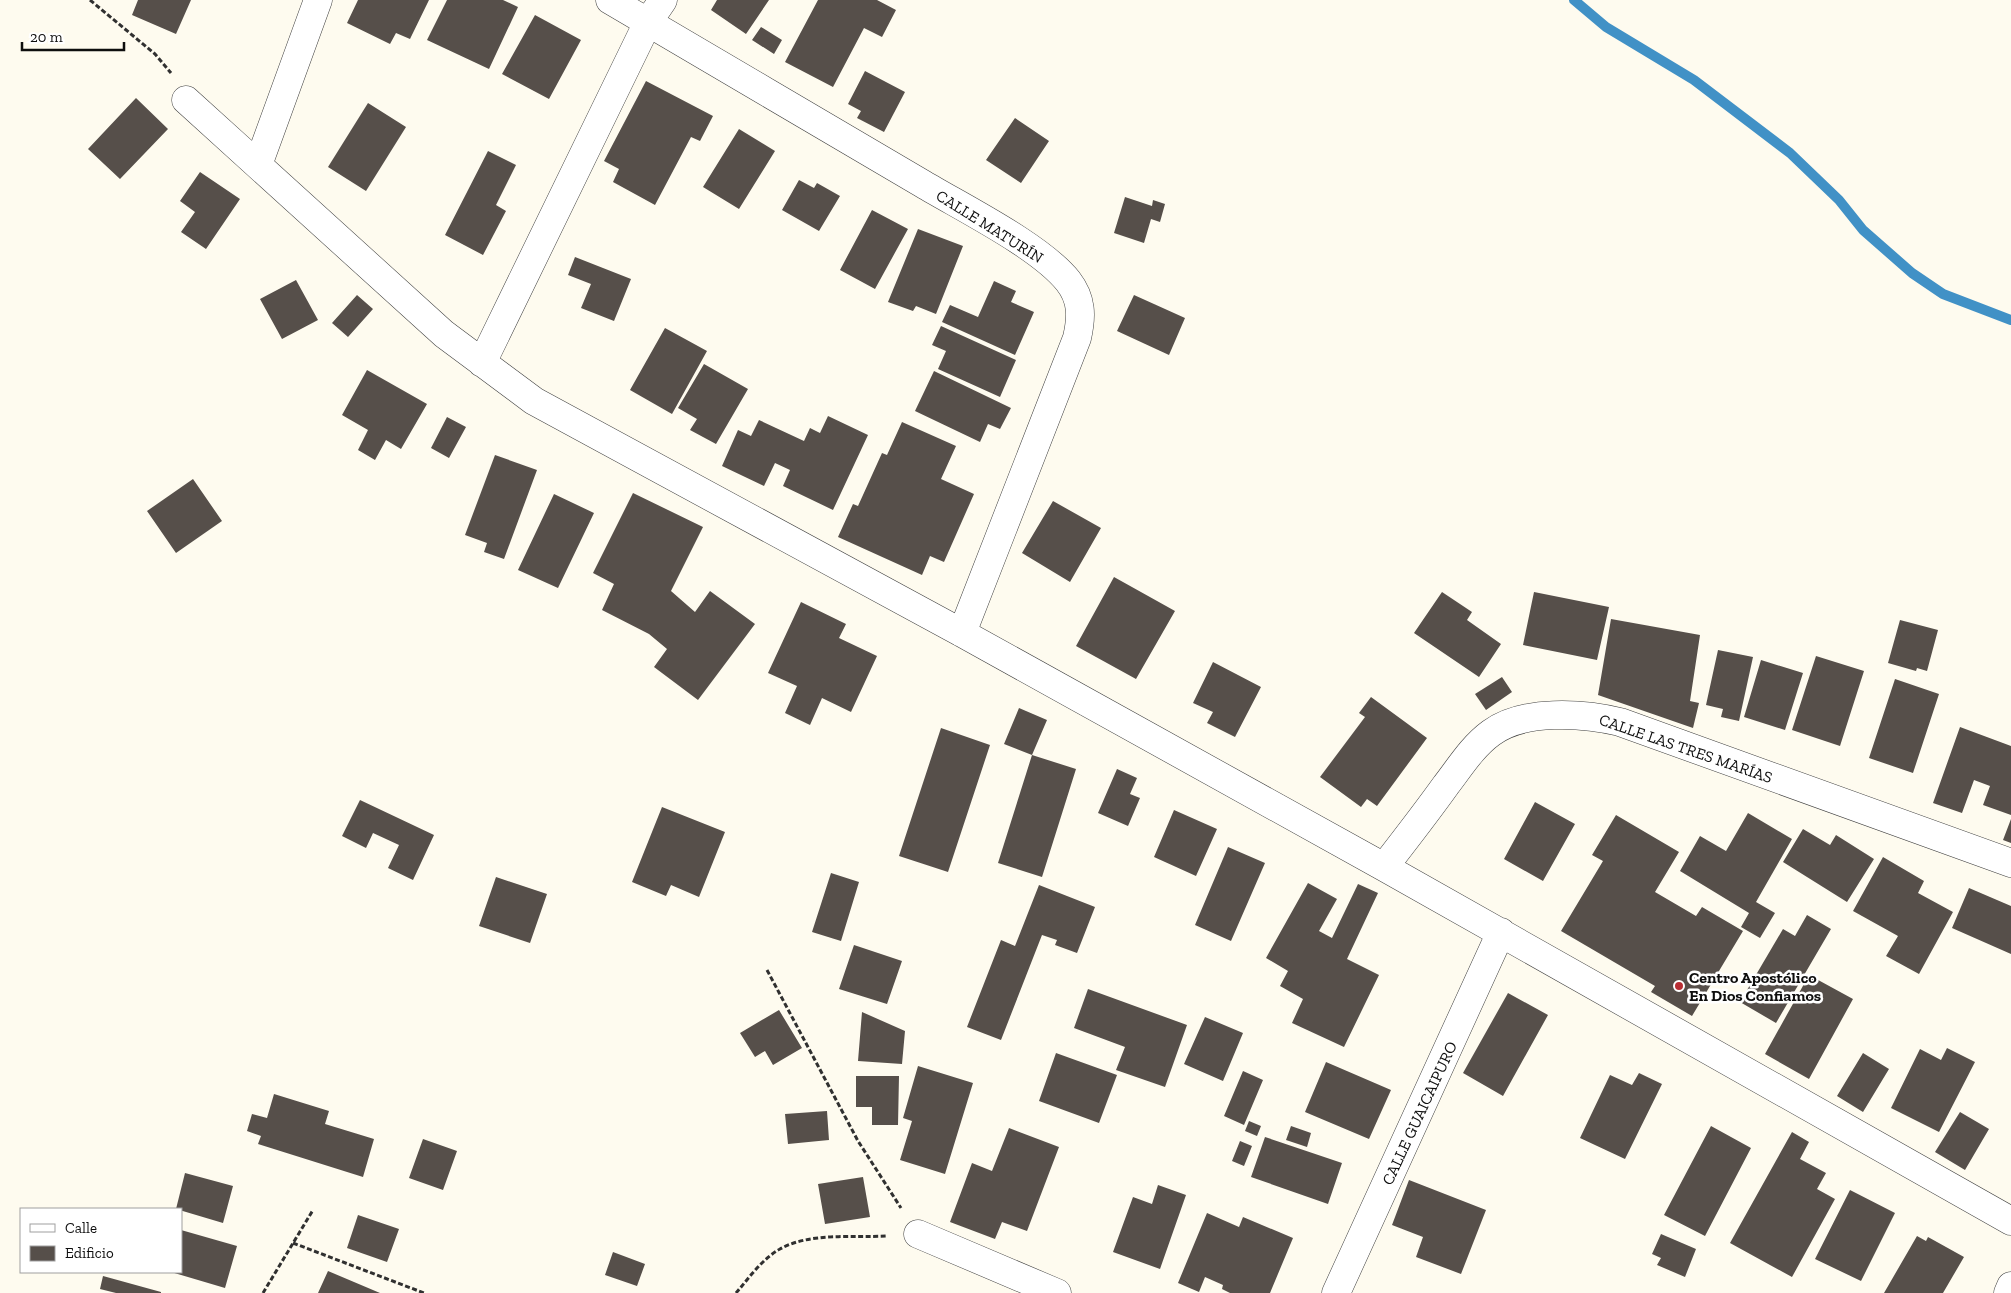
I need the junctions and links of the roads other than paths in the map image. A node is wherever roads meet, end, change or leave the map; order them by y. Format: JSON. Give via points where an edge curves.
{"nodes":[{"id":1,"x":318,"y":0,"type":"edge"},
{"id":2,"x":610,"y":0,"type":"edge"},
{"id":3,"x":663,"y":0,"type":"edge"},
{"id":4,"x":648,"y":22,"type":"junction"},
{"id":5,"x":186,"y":100,"type":"road end"},
{"id":6,"x":258,"y":165,"type":"junction"},
{"id":7,"x":482,"y":363,"type":"junction"},
{"id":8,"x":962,"y":633,"type":"junction"},
{"id":9,"x":2011,"y":863,"type":"edge"},
{"id":10,"x":1384,"y":867,"type":"junction"},
{"id":11,"x":1501,"y":932,"type":"junction"},
{"id":12,"x":2011,"y":1221,"type":"edge"},
{"id":13,"x":918,"y":1234,"type":"road end"},
{"id":14,"x":2011,"y":1286,"type":"edge"},
{"id":15,"x":1057,"y":1293,"type":"edge"},
{"id":16,"x":1336,"y":1293,"type":"edge"},
{"id":17,"x":2008,"y":1293,"type":"edge"}],
"edges":[{"from":1,"to":6,"type":"street"},
{"from":2,"to":4,"type":"street","name":"CALLE MATURÍN"},
{"from":3,"to":4,"type":"street"},
{"from":4,"to":7,"type":"street"},
{"from":4,"to":8,"type":"street","name":"CALLE MATURÍN","via":[[1000,230],[1055,268],[1077,295],[1082,312],[1077,338]]},
{"from":5,"to":6,"type":"street"},
{"from":6,"to":7,"type":"street","via":[[444,334]]},
{"from":7,"to":8,"type":"street","via":[[534,401]]},
{"from":8,"to":10,"type":"street"},
{"from":9,"to":10,"type":"street","name":"CALLE LAS TRES MARÍAS","via":[[1620,722],[1598,716],[1559,715],[1529,718],[1492,732],[1473,749]]},
{"from":10,"to":11,"type":"street"},
{"from":11,"to":12,"type":"street"},
{"from":11,"to":16,"type":"street","name":"CALLE GUAICAIPURO"},
{"from":13,"to":15,"type":"street"},
{"from":14,"to":17,"type":"street"}]}
